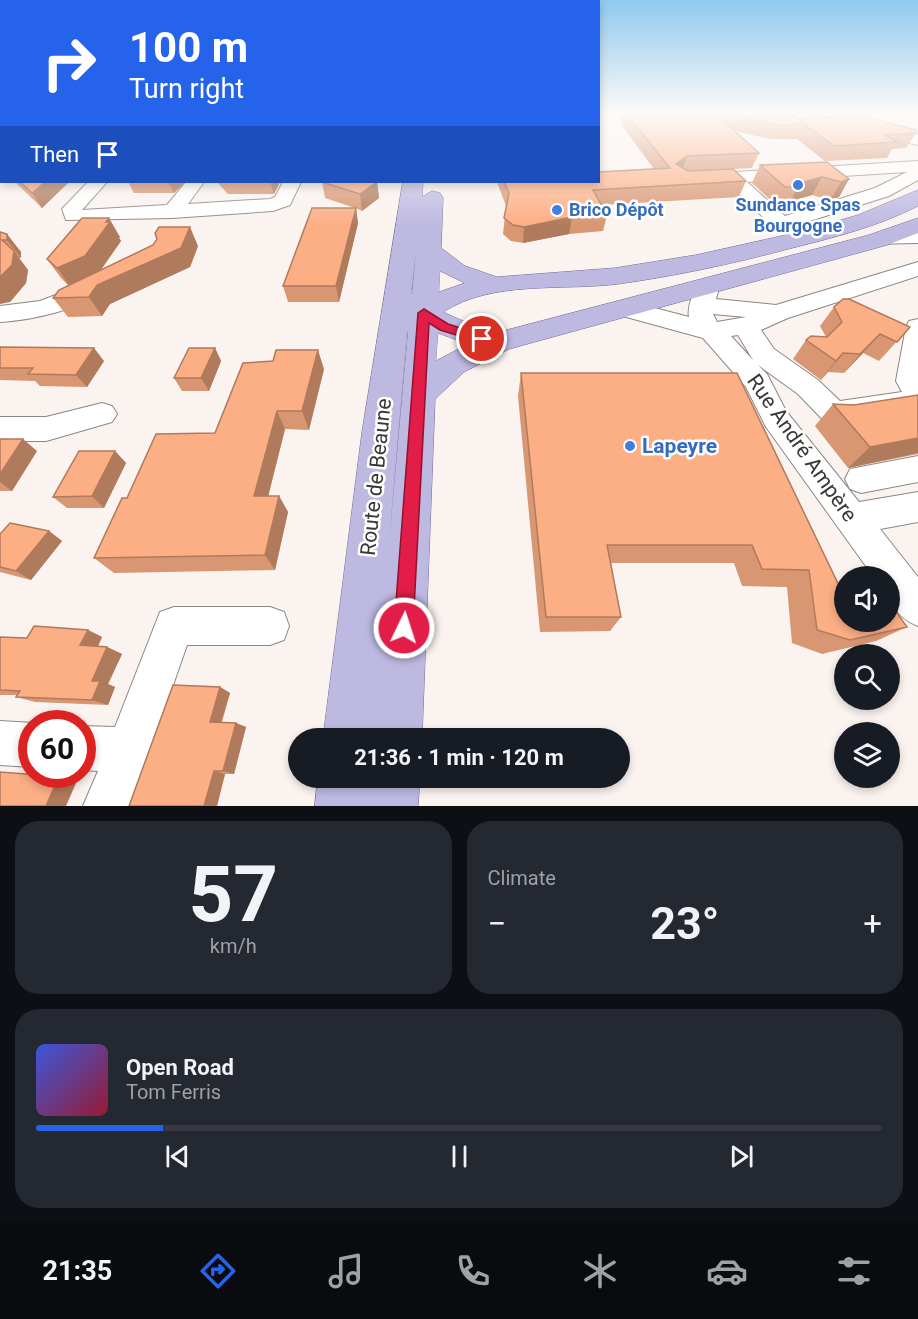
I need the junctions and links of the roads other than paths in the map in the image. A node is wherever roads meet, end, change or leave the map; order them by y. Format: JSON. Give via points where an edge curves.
{"nodes":[{"id":1,"x":916,"y":166,"type":"edge"},
{"id":2,"x":732,"y":177,"type":"junction"},
{"id":3,"x":682,"y":179,"type":"edge"},
{"id":4,"x":97,"y":183,"type":"edge"},
{"id":5,"x":194,"y":183,"type":"edge"},
{"id":6,"x":292,"y":183,"type":"edge"},
{"id":7,"x":413,"y":183,"type":"edge"},
{"id":8,"x":433,"y":183,"type":"edge"},
{"id":9,"x":918,"y":197,"type":"edge"},
{"id":10,"x":172,"y":212,"type":"junction"},
{"id":11,"x":918,"y":225,"type":"edge"},
{"id":12,"x":918,"y":237,"type":"edge"},
{"id":13,"x":878,"y":240,"type":"junction"},
{"id":14,"x":427,"y":250,"type":"junction"},
{"id":15,"x":113,"y":277,"type":"edge"},
{"id":16,"x":916,"y":279,"type":"edge"},
{"id":17,"x":496,"y":286,"type":"junction"},
{"id":18,"x":706,"y":308,"type":"junction"},
{"id":19,"x":628,"y":309,"type":"junction"},
{"id":20,"x":779,"y":312,"type":"junction"},
{"id":21,"x":0,"y":315,"type":"edge"},
{"id":22,"x":407,"y":326,"type":"junction"},
{"id":23,"x":747,"y":326,"type":"junction"},
{"id":24,"x":917,"y":339,"type":"edge"},
{"id":25,"x":499,"y":342,"type":"junction"},
{"id":26,"x":419,"y":394,"type":"junction"},
{"id":27,"x":918,"y":394,"type":"edge"},
{"id":28,"x":918,"y":400,"type":"edge"},
{"id":29,"x":102,"y":414,"type":"dead end"},
{"id":30,"x":0,"y":429,"type":"edge"},
{"id":31,"x":918,"y":469,"type":"edge"},
{"id":32,"x":861,"y":479,"type":"dead end"},
{"id":33,"x":918,"y":507,"type":"edge"},
{"id":34,"x":852,"y":519,"type":"junction"},
{"id":35,"x":918,"y":607,"type":"edge"},
{"id":36,"x":270,"y":626,"type":"dead end"},
{"id":37,"x":350,"y":728,"type":"edge"},
{"id":38,"x":397,"y":728,"type":"edge"},
{"id":39,"x":0,"y":743,"type":"edge"},
{"id":40,"x":18,"y":744,"type":"edge"},
{"id":41,"x":96,"y":749,"type":"edge"},
{"id":42,"x":129,"y":750,"type":"junction"},
{"id":43,"x":344,"y":788,"type":"edge"},
{"id":44,"x":392,"y":788,"type":"edge"},
{"id":45,"x":107,"y":806,"type":"edge"},
{"id":46,"x":342,"y":806,"type":"edge"},
{"id":47,"x":391,"y":806,"type":"edge"}],
"edges":[{"from":1,"to":2,"type":"street"},
{"from":1,"to":2,"type":"street","via":[[916,174],[882,192],[781,224]]},
{"from":2,"to":3,"type":"street"},
{"from":4,"to":10,"type":"street","via":[[72,209],[73,216]]},
{"from":5,"to":10,"type":"street"},
{"from":6,"to":10,"type":"street","via":[[283,201],[273,205]]},
{"from":7,"to":22,"type":"main road","name":"Route de Beaune","via":[[398,291]]},
{"from":8,"to":14,"type":"main road","name":"Route de Beaune"},
{"from":9,"to":17,"type":"main road","via":[[847,226],[706,261],[613,276]]},
{"from":11,"to":13,"type":"main road"},
{"from":12,"to":13,"type":"street"},
{"from":13,"to":18,"type":"main road"},
{"from":14,"to":17,"type":"main road","via":[[456,271]]},
{"from":14,"to":22,"type":"main road","name":"Route de Beaune"},
{"from":15,"to":21,"type":"street","via":[[31,314]]},
{"from":16,"to":20,"type":"street","via":[[892,276]]},
{"from":17,"to":22,"type":"main road","via":[[448,297]]},
{"from":18,"to":19,"type":"main road"},
{"from":18,"to":19,"type":"street"},
{"from":18,"to":20,"type":"street"},
{"from":18,"to":23,"type":"street"},
{"from":18,"to":34,"type":"street","name":"Rue André Ampère","via":[[757,381],[776,419]]},
{"from":19,"to":25,"type":"main road"},
{"from":20,"to":23,"type":"street"},
{"from":22,"to":25,"type":"main road","via":[[444,327]]},
{"from":22,"to":26,"type":"main road","name":"Route de Beaune"},
{"from":22,"to":37,"type":"main road","name":"Route de Beaune"},
{"from":23,"to":28,"type":"street","via":[[754,346],[765,359],[808,387],[834,413]]},
{"from":24,"to":27,"type":"street","via":[[910,381]]},
{"from":25,"to":26,"type":"main road","via":[[453,364]]},
{"from":26,"to":38,"type":"main road","name":"Route de Beaune"},
{"from":29,"to":30,"type":"street","via":[[46,429]]},
{"from":31,"to":32,"type":"street"},
{"from":33,"to":34,"type":"street"},
{"from":34,"to":35,"type":"street","name":"Rue André Ampère"},
{"from":36,"to":42,"type":"street","via":[[174,626]]},
{"from":39,"to":40,"type":"street"},
{"from":41,"to":42,"type":"street"},
{"from":42,"to":45,"type":"street"},
{"from":43,"to":46,"type":"main road"},
{"from":44,"to":47,"type":"main road"}]}
